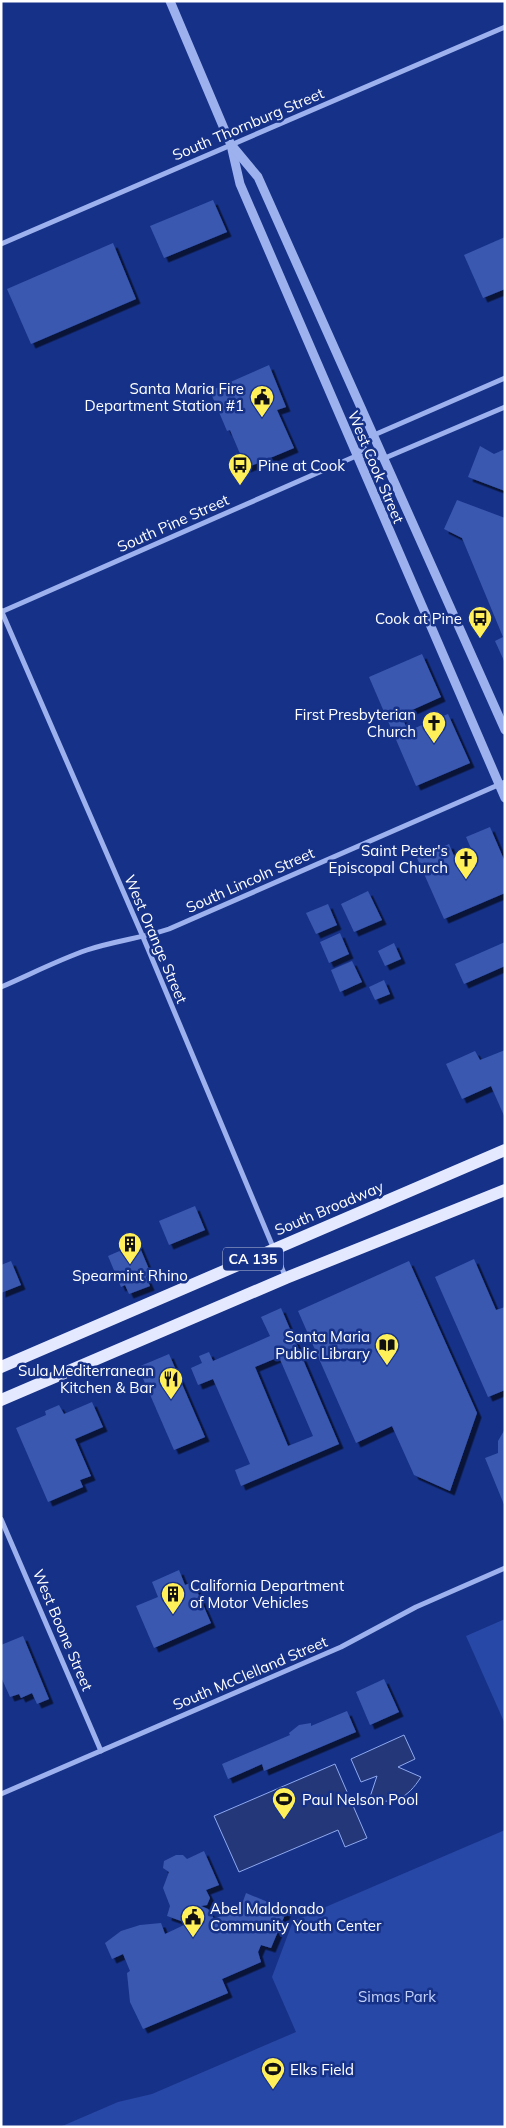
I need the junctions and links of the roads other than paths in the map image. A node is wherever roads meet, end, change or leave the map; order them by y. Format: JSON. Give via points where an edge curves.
{"nodes":[{"id":1,"x":170,"y":1,"type":"edge"},
{"id":2,"x":505,"y":27,"type":"edge"},
{"id":3,"x":231,"y":145,"type":"junction"},
{"id":4,"x":1,"y":244,"type":"edge"},
{"id":5,"x":505,"y":378,"type":"edge"},
{"id":6,"x":505,"y":407,"type":"edge"},
{"id":7,"x":374,"y":435,"type":"junction"},
{"id":8,"x":356,"y":456,"type":"junction"},
{"id":9,"x":385,"y":458,"type":"junction"},
{"id":10,"x":2,"y":611,"type":"edge"},
{"id":11,"x":505,"y":730,"type":"edge"},
{"id":12,"x":502,"y":783,"type":"edge"},
{"id":13,"x":505,"y":798,"type":"edge"},
{"id":14,"x":143,"y":938,"type":"junction"},
{"id":15,"x":1,"y":987,"type":"edge"},
{"id":16,"x":505,"y":1150,"type":"edge"},
{"id":17,"x":505,"y":1190,"type":"edge"},
{"id":18,"x":274,"y":1250,"type":"junction"},
{"id":19,"x":286,"y":1278,"type":"junction"},
{"id":20,"x":1,"y":1367,"type":"edge"},
{"id":21,"x":1,"y":1400,"type":"edge"},
{"id":22,"x":1,"y":1519,"type":"edge"},
{"id":23,"x":505,"y":1568,"type":"edge"},
{"id":24,"x":101,"y":1751,"type":"junction"},
{"id":25,"x":1,"y":1794,"type":"edge"}],
"edges":[{"from":1,"to":3,"type":"street","name":"West Cook Street"},
{"from":2,"to":3,"type":"street","name":"South Thornburg Street"},
{"from":3,"to":4,"type":"street","name":"South Thornburg Street"},
{"from":3,"to":7,"type":"street","name":"West Cook Street","via":[[258,177]]},
{"from":3,"to":8,"type":"street","name":"West Cook Street","via":[[240,184]]},
{"from":5,"to":7,"type":"street","name":"South Pine Street"},
{"from":6,"to":9,"type":"street","name":"South Pine Street"},
{"from":7,"to":8,"type":"street","name":"South Pine Street"},
{"from":7,"to":9,"type":"street","name":"West Cook Street"},
{"from":8,"to":9,"type":"street","name":"South Pine Street"},
{"from":8,"to":10,"type":"street","name":"South Pine Street"},
{"from":8,"to":12,"type":"street","name":"West Cook Street"},
{"from":9,"to":11,"type":"street","name":"West Cook Street"},
{"from":10,"to":14,"type":"street","name":"West Orange Street"},
{"from":12,"to":13,"type":"street","name":"West Cook Street"},
{"from":12,"to":14,"type":"street","name":"South Lincoln Street"},
{"from":14,"to":15,"type":"street","name":"South Lincoln Street","via":[[86,951]]},
{"from":14,"to":18,"type":"street","name":"West Orange Street"},
{"from":16,"to":18,"type":"main road","name":"South Broadway","number":"CA 135"},
{"from":17,"to":19,"type":"main road","number":"CA 135"},
{"from":18,"to":19,"type":"street","name":"West Orange Street"},
{"from":18,"to":20,"type":"main road","name":"South Broadway","number":"CA 135"},
{"from":19,"to":21,"type":"main road","number":"CA 135"},
{"from":22,"to":24,"type":"street","name":"West Boone Street"},
{"from":23,"to":24,"type":"street","name":"South McClelland Street","via":[[416,1607],[341,1647]]},
{"from":24,"to":25,"type":"street","name":"South McClelland Street"}]}
